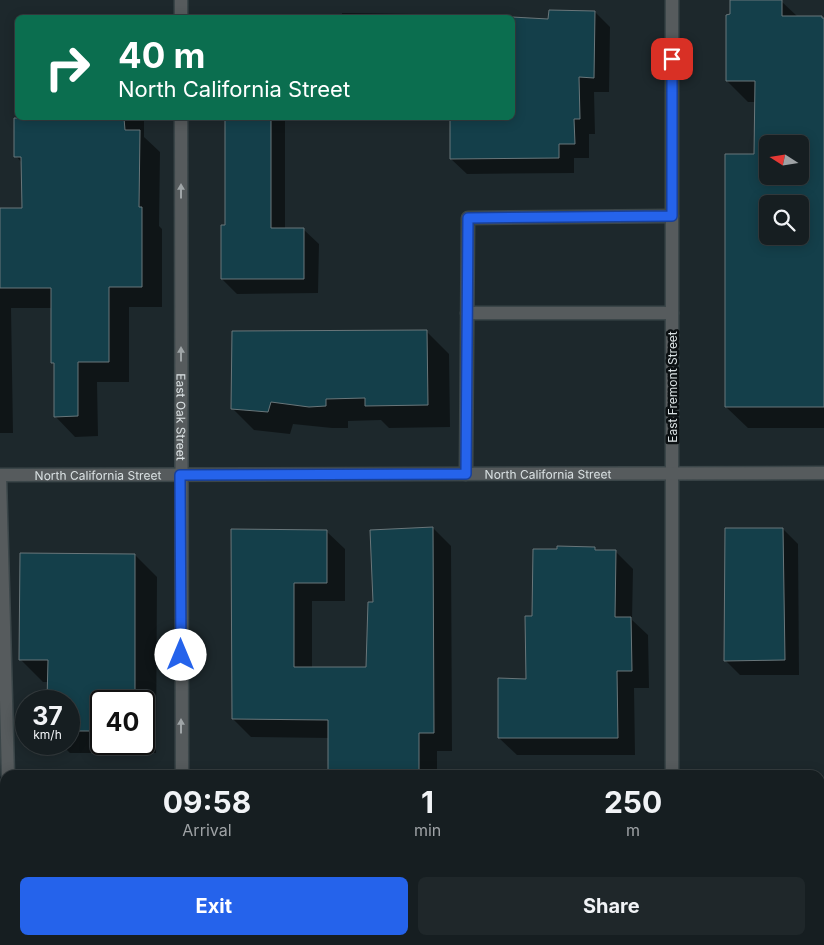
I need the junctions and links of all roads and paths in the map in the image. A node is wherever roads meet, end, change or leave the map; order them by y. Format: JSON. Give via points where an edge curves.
{"nodes":[{"id":1,"x":181,"y":0,"type":"edge"},
{"id":2,"x":672,"y":0,"type":"edge"},
{"id":3,"x":181,"y":15,"type":"edge"},
{"id":4,"x":181,"y":120,"type":"edge"},
{"id":5,"x":672,"y":216,"type":"junction"},
{"id":6,"x":467,"y":313,"type":"junction"},
{"id":7,"x":672,"y":314,"type":"junction"},
{"id":8,"x":824,"y":473,"type":"edge"},
{"id":9,"x":466,"y":474,"type":"junction"},
{"id":10,"x":672,"y":474,"type":"junction"},
{"id":11,"x":180,"y":475,"type":"junction"},
{"id":12,"x":0,"y":476,"type":"edge"},
{"id":13,"x":8,"y":770,"type":"edge"},
{"id":14,"x":182,"y":770,"type":"edge"},
{"id":15,"x":672,"y":770,"type":"edge"}],
"edges":[{"from":1,"to":3,"type":"street"},
{"from":2,"to":5,"type":"street","name":"East Fremont Street"},
{"from":11,"to":4,"type":"street","name":"East Oak Street","one_way":true},
{"from":5,"to":6,"type":"street","via":[[468,218]]},
{"from":5,"to":7,"type":"street","name":"East Fremont Street"},
{"from":6,"to":7,"type":"street"},
{"from":6,"to":9,"type":"street"},
{"from":7,"to":10,"type":"street","name":"East Fremont Street"},
{"from":8,"to":10,"type":"street","name":"North California Street"},
{"from":9,"to":10,"type":"street","name":"North California Street"},
{"from":9,"to":11,"type":"street","name":"North California Street"},
{"from":10,"to":15,"type":"street","name":"East Fremont Street"},
{"from":11,"to":12,"type":"street","name":"North California Street"},
{"from":14,"to":11,"type":"street","name":"East Oak Street","one_way":true},
{"from":12,"to":13,"type":"street"}]}
